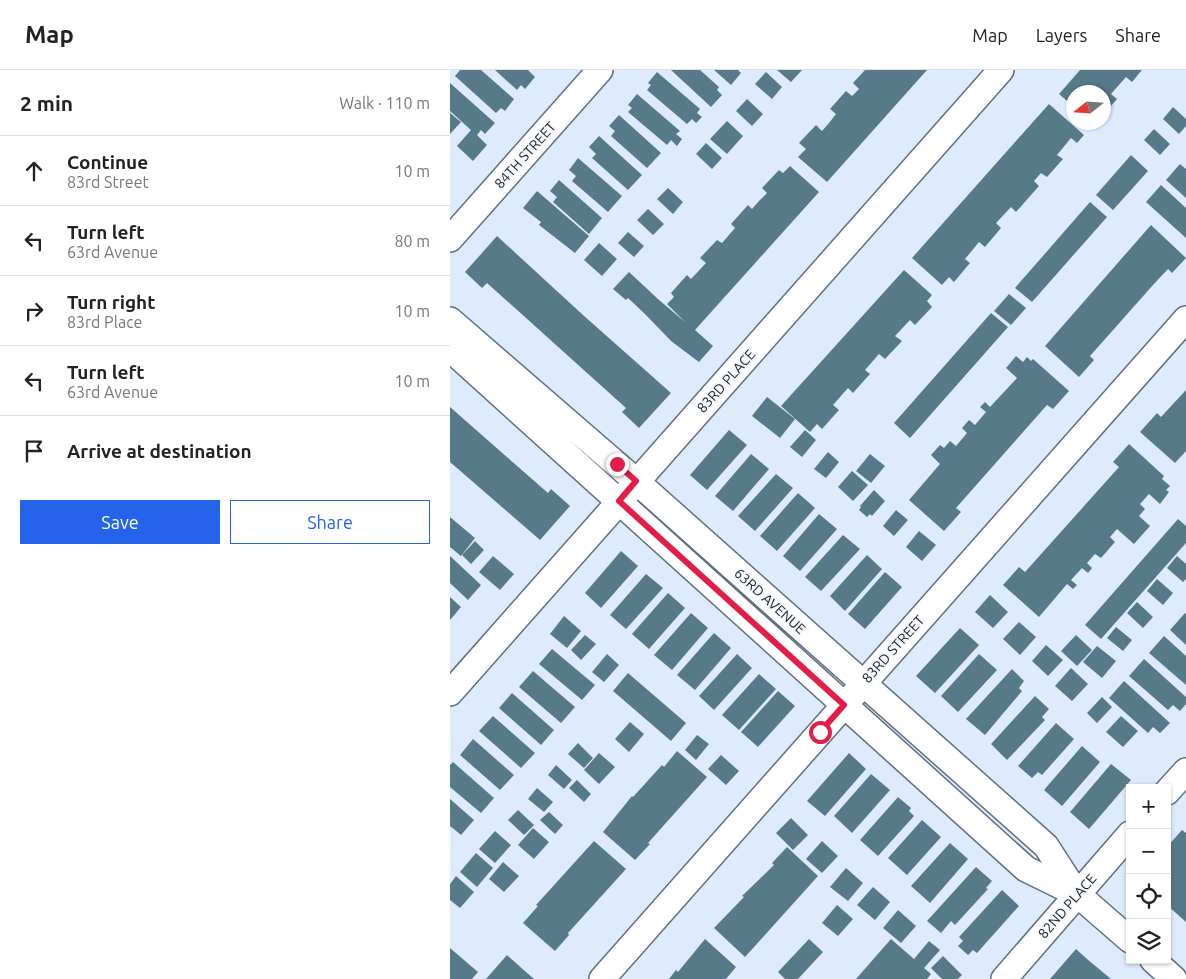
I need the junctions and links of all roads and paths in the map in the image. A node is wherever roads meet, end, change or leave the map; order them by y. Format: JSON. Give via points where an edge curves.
{"nodes":[{"id":1,"x":600,"y":70,"type":"edge"},
{"id":2,"x":1001,"y":70,"type":"edge"},
{"id":3,"x":450,"y":239,"type":"edge"},
{"id":4,"x":1186,"y":319,"type":"edge"},
{"id":5,"x":450,"y":320,"type":"edge"},
{"id":6,"x":450,"y":349,"type":"edge"},
{"id":7,"x":636,"y":481,"type":"junction"},
{"id":8,"x":619,"y":501,"type":"junction"},
{"id":9,"x":863,"y":683,"type":"junction"},
{"id":10,"x":450,"y":692,"type":"edge"},
{"id":11,"x":844,"y":705,"type":"junction"},
{"id":12,"x":1186,"y":771,"type":"edge"},
{"id":13,"x":1171,"y":788,"type":"edge"},
{"id":14,"x":1126,"y":839,"type":"edge"},
{"id":15,"x":1077,"y":894,"type":"junction"},
{"id":16,"x":1126,"y":937,"type":"edge"},
{"id":17,"x":1157,"y":964,"type":"edge"},
{"id":18,"x":602,"y":979,"type":"edge"},
{"id":19,"x":1004,"y":979,"type":"edge"},
{"id":20,"x":1174,"y":979,"type":"edge"}],
"edges":[{"from":1,"to":3,"type":"street","name":"84TH STREET"},
{"from":2,"to":7,"type":"street","name":"83RD PLACE"},
{"from":4,"to":9,"type":"street","name":"83RD STREET"},
{"from":5,"to":7,"type":"street","name":"63RD AVENUE"},
{"from":6,"to":8,"type":"street","name":"63RD AVENUE"},
{"from":7,"to":8,"type":"street","name":"83RD PLACE"},
{"from":7,"to":9,"type":"street","name":"63RD AVENUE"},
{"from":8,"to":10,"type":"street","name":"83RD PLACE"},
{"from":8,"to":11,"type":"street","name":"63RD AVENUE"},
{"from":9,"to":11,"type":"street","name":"83RD STREET"},
{"from":9,"to":15,"type":"street","name":"63RD AVENUE","via":[[1046,846]]},
{"from":11,"to":15,"type":"street","name":"63RD AVENUE","via":[[1026,869]]},
{"from":11,"to":18,"type":"street","name":"83RD STREET"},
{"from":12,"to":13,"type":"street"},
{"from":14,"to":15,"type":"street","name":"82ND PLACE"},
{"from":15,"to":16,"type":"street","name":"63RD AVENUE"},
{"from":15,"to":19,"type":"street","name":"82ND PLACE"},
{"from":17,"to":20,"type":"street"}]}
